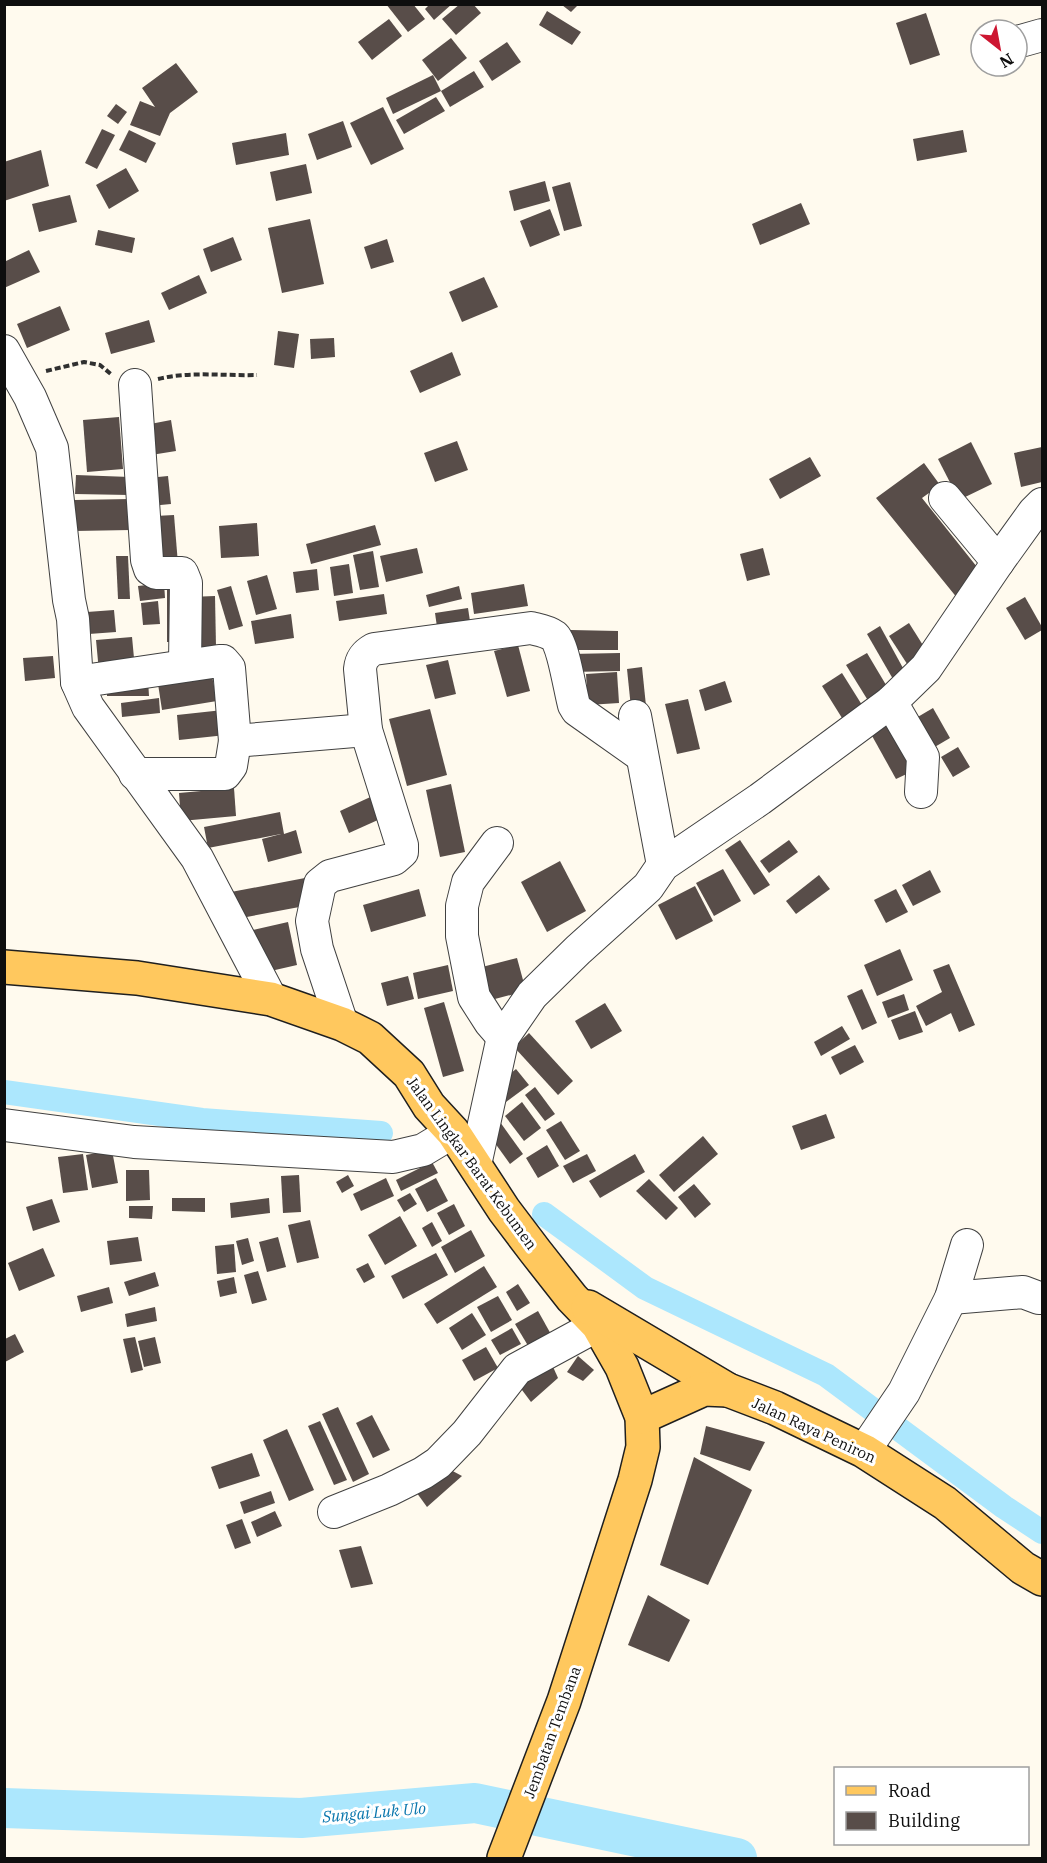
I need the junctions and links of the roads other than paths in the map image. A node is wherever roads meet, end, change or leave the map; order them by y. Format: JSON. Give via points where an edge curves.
{"nodes":[{"id":1,"x":4,"y":351,"type":"edge"},
{"id":2,"x":135,"y":385,"type":"dead end"},
{"id":3,"x":945,"y":498,"type":"dead end"},
{"id":4,"x":1042,"y":504,"type":"edge"},
{"id":5,"x":998,"y":562,"type":"junction"},
{"id":6,"x":185,"y":665,"type":"junction"},
{"id":7,"x":77,"y":682,"type":"junction"},
{"id":8,"x":891,"y":702,"type":"junction"},
{"id":9,"x":635,"y":716,"type":"dead end"},
{"id":10,"x":366,"y":730,"type":"junction"},
{"id":11,"x":235,"y":741,"type":"junction"},
{"id":12,"x":642,"y":756,"type":"junction"},
{"id":13,"x":135,"y":774,"type":"junction"},
{"id":14,"x":921,"y":792,"type":"dead end"},
{"id":15,"x":497,"y":843,"type":"dead end"},
{"id":16,"x":663,"y":865,"type":"junction"},
{"id":17,"x":4,"y":967,"type":"edge"},
{"id":18,"x":272,"y":999,"type":"junction"},
{"id":19,"x":342,"y":1024,"type":"junction"},
{"id":20,"x":503,"y":1037,"type":"junction"},
{"id":21,"x":4,"y":1125,"type":"edge"},
{"id":22,"x":453,"y":1132,"type":"junction"},
{"id":23,"x":475,"y":1165,"type":"junction"},
{"id":24,"x":967,"y":1245,"type":"dead end"},
{"id":25,"x":572,"y":1298,"type":"junction"},
{"id":26,"x":951,"y":1298,"type":"junction"},
{"id":27,"x":1042,"y":1298,"type":"edge"},
{"id":28,"x":598,"y":1325,"type":"junction"},
{"id":29,"x":728,"y":1390,"type":"junction"},
{"id":30,"x":642,"y":1417,"type":"junction"},
{"id":31,"x":864,"y":1450,"type":"junction"},
{"id":32,"x":334,"y":1512,"type":"dead end"},
{"id":33,"x":1042,"y":1579,"type":"edge"},
{"id":34,"x":597,"y":1604,"type":"joint"},
{"id":35,"x":504,"y":1858,"type":"edge"}],
"edges":[{"from":1,"to":7,"type":"street","via":[[52,448]]},
{"from":2,"to":6,"type":"street","via":[[147,560],[156,573],[182,573],[184,577]]},
{"from":3,"to":5,"type":"street"},
{"from":4,"to":5,"type":"street"},
{"from":5,"to":8,"type":"street","via":[[926,668]]},
{"from":6,"to":7,"type":"street"},
{"from":6,"to":11,"type":"street","via":[[223,661],[229,668]]},
{"from":7,"to":13,"type":"street","via":[[88,707]]},
{"from":8,"to":14,"type":"street","via":[[923,757]]},
{"from":8,"to":16,"type":"street"},
{"from":9,"to":12,"type":"street"},
{"from":10,"to":11,"type":"street"},
{"from":10,"to":12,"type":"street","via":[[360,669],[366,653],[531,628],[557,639],[577,710]]},
{"from":10,"to":19,"type":"street","via":[[402,852],[394,859],[330,876],[320,884],[312,921],[317,949]]},
{"from":11,"to":13,"type":"street","via":[[231,766],[225,774]]},
{"from":12,"to":16,"type":"street"},
{"from":13,"to":18,"type":"street","via":[[197,858]]},
{"from":15,"to":20,"type":"street","via":[[468,882],[462,906],[462,936],[474,997]]},
{"from":16,"to":20,"type":"street","via":[[648,886],[532,995]]},
{"from":17,"to":18,"type":"main road","name":"Jalan Lingkar Barat Kebumen","via":[[137,978]]},
{"from":18,"to":19,"type":"main road","name":"Jalan Lingkar Barat Kebumen"},
{"from":19,"to":22,"type":"main road","name":"Jalan Lingkar Barat Kebumen","via":[[370,1038],[409,1074],[429,1106]]},
{"from":20,"to":23,"type":"street"},
{"from":21,"to":22,"type":"street","via":[[134,1142],[393,1157],[423,1150]]},
{"from":22,"to":23,"type":"main road","name":"Jalan Lingkar Barat Kebumen"},
{"from":23,"to":25,"type":"main road","name":"Jalan Lingkar Barat Kebumen"},
{"from":24,"to":26,"type":"street"},
{"from":25,"to":28,"type":"main road","name":"Jalan Lingkar Barat Kebumen"},
{"from":25,"to":29,"type":"main road","name":"Jalan Raya Peniron"},
{"from":26,"to":27,"type":"street","via":[[1023,1292]]},
{"from":26,"to":31,"type":"street","via":[[904,1392]]},
{"from":28,"to":30,"type":"main road","name":"Jalan Lingkar Barat Kebumen","via":[[622,1367]]},
{"from":28,"to":32,"type":"street","via":[[517,1369],[438,1463],[389,1490]]},
{"from":29,"to":30,"type":"main road","name":"Jalan Raya Peniron","via":[[704,1389]]},
{"from":29,"to":31,"type":"main road","name":"Jalan Raya Peniron"},
{"from":30,"to":34,"type":"main road","name":"Jalan Lingkar Barat Kebumen","via":[[644,1447]]},
{"from":31,"to":33,"type":"main road","name":"Jalan Raya Peniron","via":[[945,1503],[1023,1568]]},
{"from":34,"to":35,"type":"main road","name":"Jembatan Tembana"}]}
